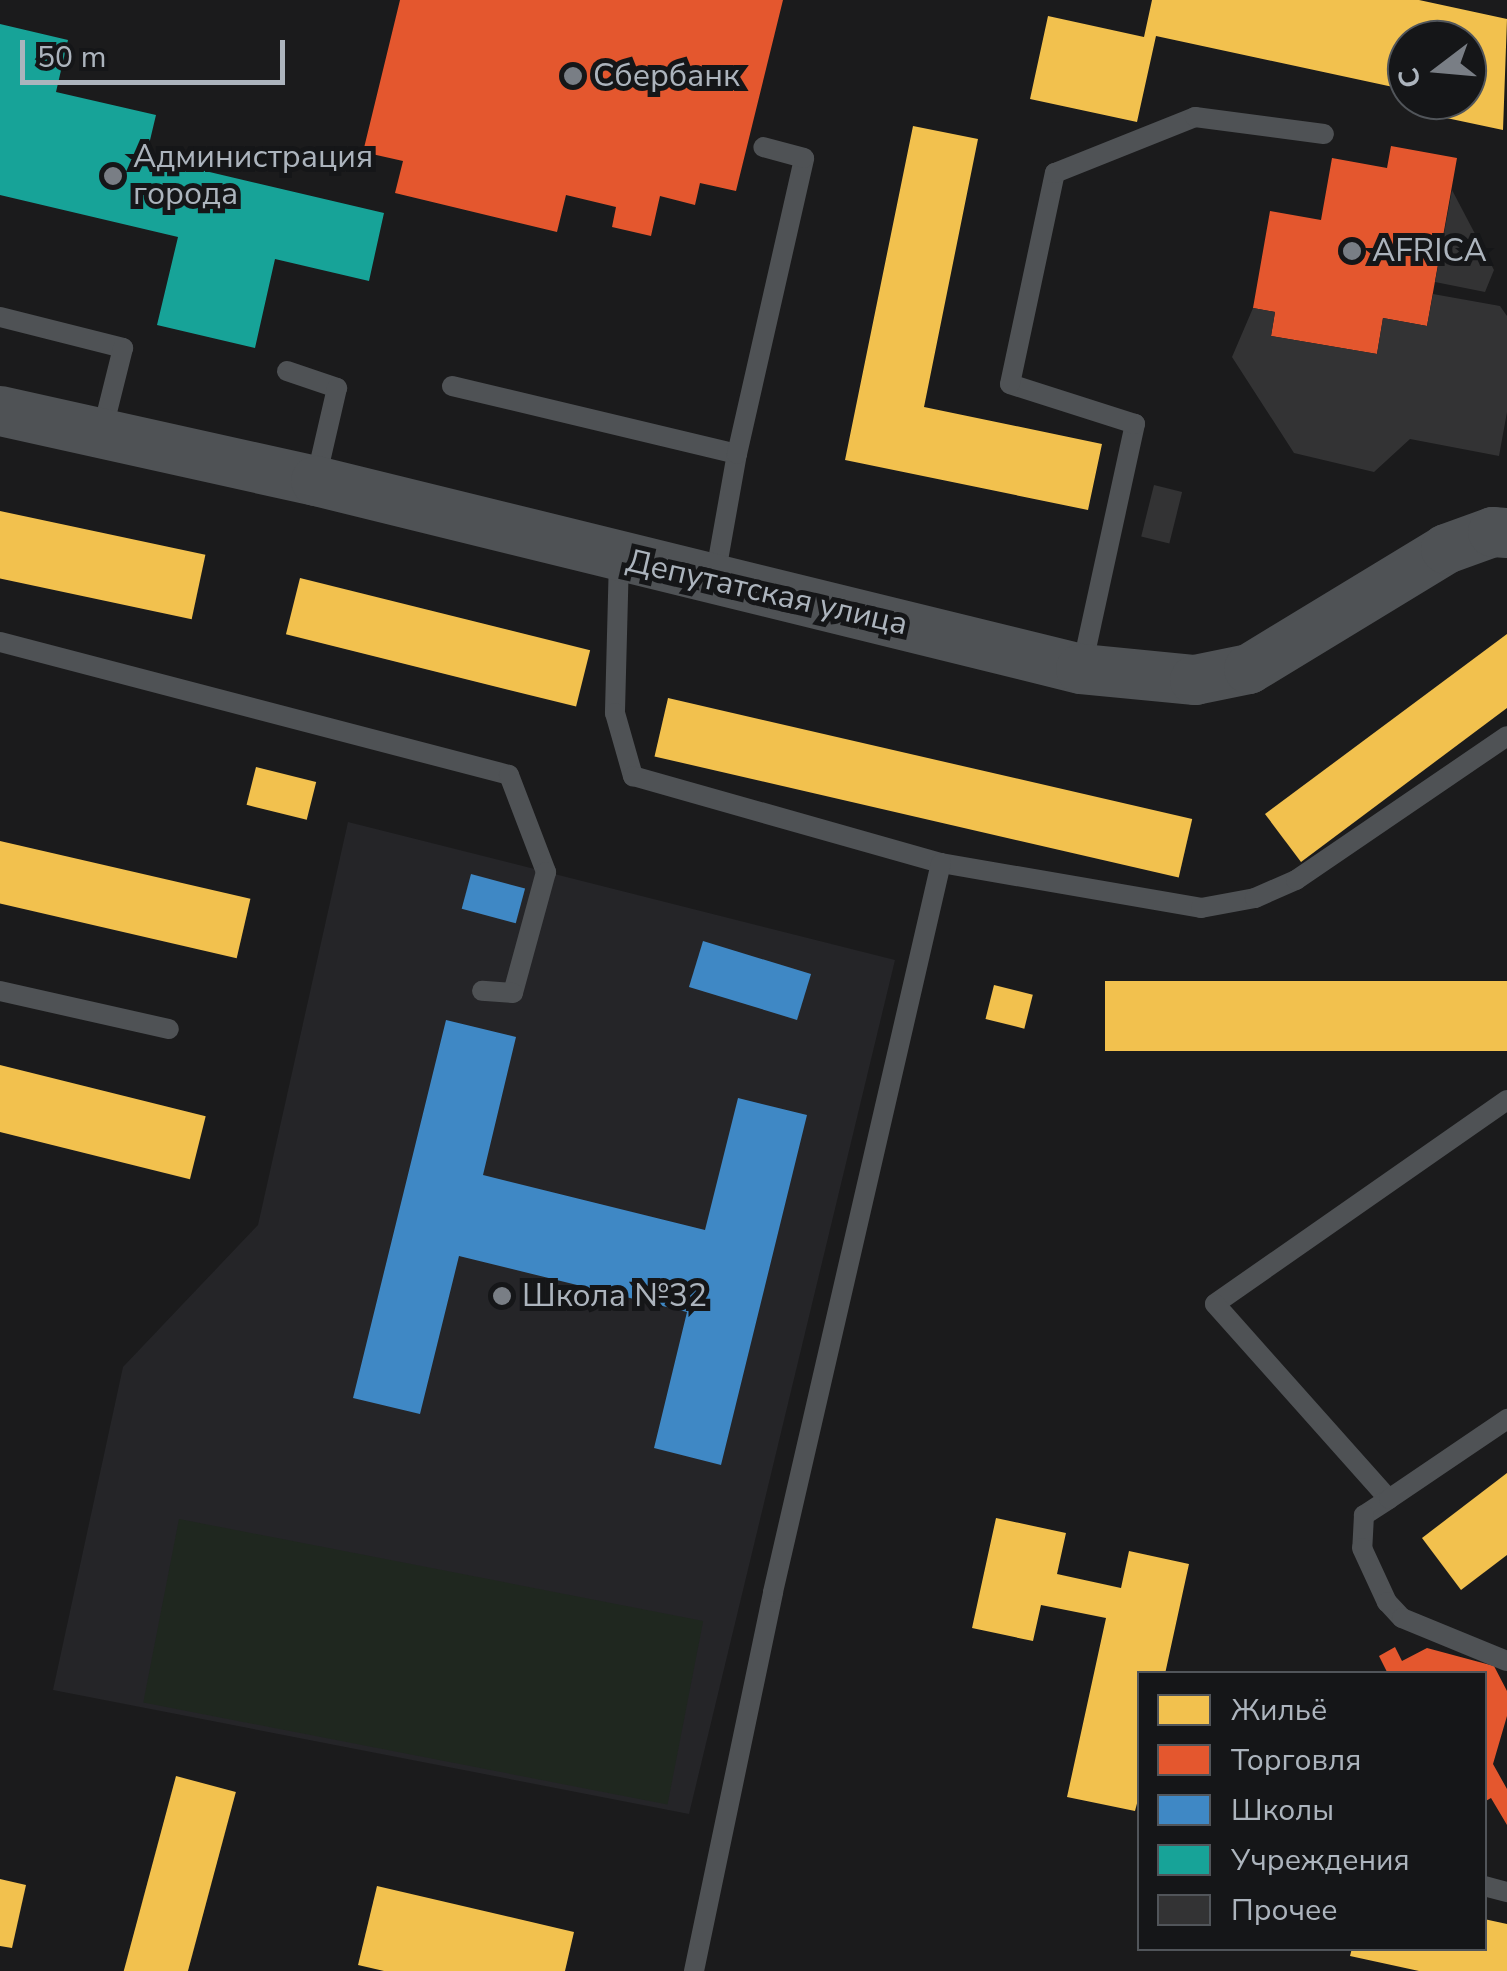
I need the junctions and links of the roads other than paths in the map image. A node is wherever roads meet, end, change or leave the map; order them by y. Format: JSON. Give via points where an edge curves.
{"nodes":[{"id":1,"x":1324,"y":134,"type":"dead end"},
{"id":2,"x":762,"y":148,"type":"dead end"},
{"id":3,"x":0,"y":317,"type":"edge"},
{"id":4,"x":287,"y":371,"type":"dead end"},
{"id":5,"x":452,"y":386,"type":"dead end"},
{"id":6,"x":0,"y":412,"type":"edge"},
{"id":7,"x":102,"y":433,"type":"junction"},
{"id":8,"x":738,"y":454,"type":"junction"},
{"id":9,"x":316,"y":482,"type":"junction"},
{"id":10,"x":1507,"y":533,"type":"edge"},
{"id":11,"x":618,"y":558,"type":"junction"},
{"id":12,"x":716,"y":577,"type":"junction"},
{"id":13,"x":0,"y":642,"type":"edge"},
{"id":14,"x":1081,"y":669,"type":"junction"},
{"id":15,"x":1507,"y":736,"type":"edge"},
{"id":16,"x":940,"y":863,"type":"junction"},
{"id":17,"x":0,"y":991,"type":"edge"},
{"id":18,"x":482,"y":991,"type":"dead end"},
{"id":19,"x":169,"y":1029,"type":"dead end"},
{"id":20,"x":1507,"y":1100,"type":"edge"},
{"id":21,"x":1507,"y":1419,"type":"edge"},
{"id":22,"x":1389,"y":1499,"type":"junction"},
{"id":23,"x":1507,"y":1661,"type":"edge"},
{"id":24,"x":694,"y":1971,"type":"edge"}],
"edges":[{"from":1,"to":14,"type":"lane","via":[[1196,116],[1055,173],[1010,384],[1135,424]]},
{"from":2,"to":8,"type":"lane","via":[[804,158]]},
{"from":3,"to":7,"type":"lane","via":[[122,348]]},
{"from":4,"to":9,"type":"lane","via":[[338,388]]},
{"from":5,"to":8,"type":"lane"},
{"from":6,"to":7,"type":"street","name":"Депутатская улица"},
{"from":7,"to":9,"type":"street","name":"Депутатская улица"},
{"from":8,"to":12,"type":"lane"},
{"from":9,"to":11,"type":"street","name":"Депутатская улица"},
{"from":10,"to":14,"type":"street","name":"Депутатская улица","via":[[1446,550],[1249,669],[1196,680]]},
{"from":11,"to":12,"type":"street","name":"Депутатская улица"},
{"from":11,"to":16,"type":"lane","via":[[615,713],[633,776]]},
{"from":12,"to":14,"type":"street","name":"Депутатская улица"},
{"from":13,"to":18,"type":"lane","via":[[509,775],[546,872],[514,993]]},
{"from":15,"to":16,"type":"lane","via":[[1296,880],[1255,898],[1201,908]]},
{"from":16,"to":24,"type":"lane","via":[[773,1592]]},
{"from":17,"to":19,"type":"lane"},
{"from":20,"to":22,"type":"lane","via":[[1214,1304]]},
{"from":21,"to":22,"type":"lane"},
{"from":22,"to":23,"type":"lane","via":[[1364,1515],[1362,1548],[1386,1602],[1402,1618]]}]}
